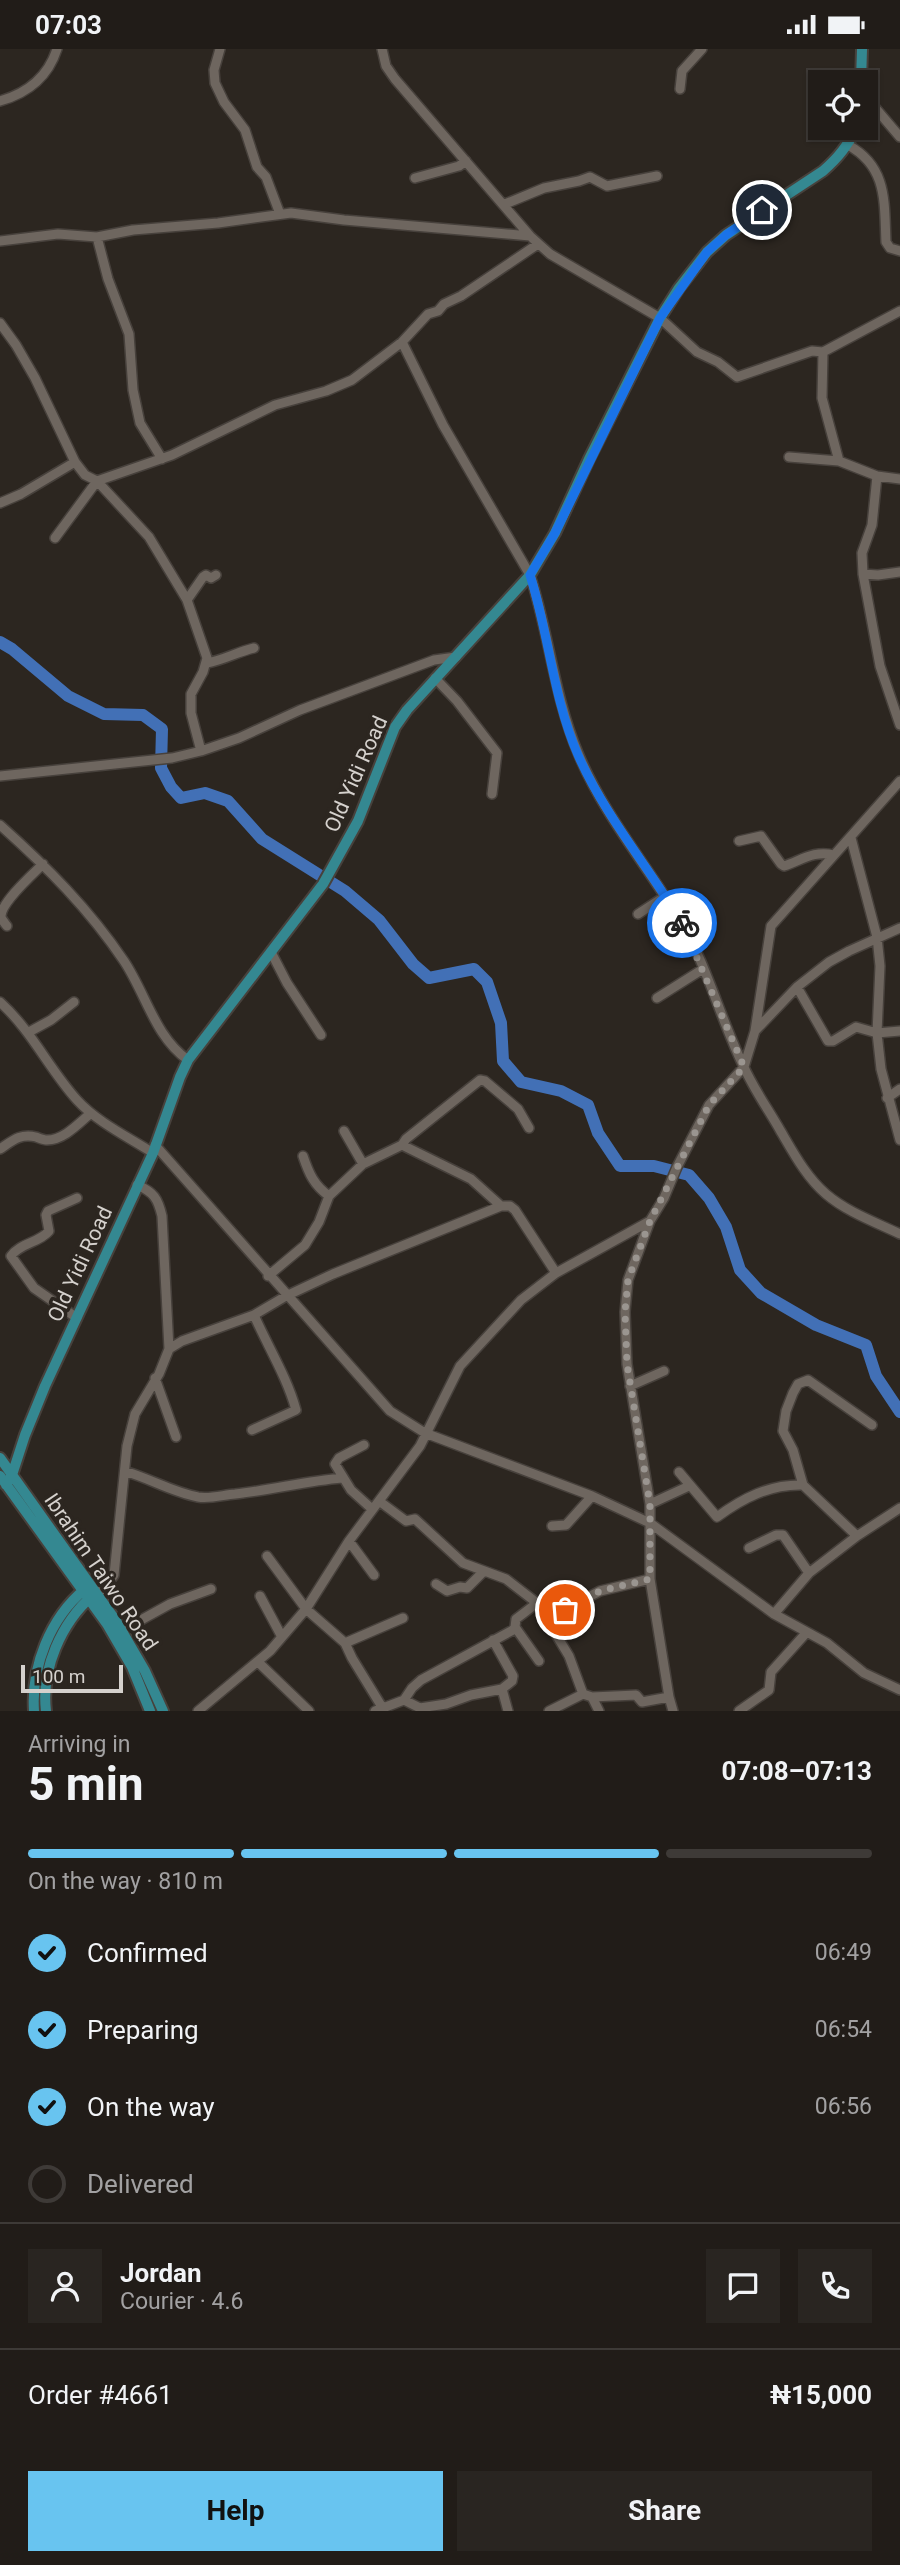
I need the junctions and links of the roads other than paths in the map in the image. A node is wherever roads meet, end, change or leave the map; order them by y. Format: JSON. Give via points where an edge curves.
{"nodes":[{"id":1,"x":57,"y":49,"type":"edge"},
{"id":2,"x":220,"y":49,"type":"edge"},
{"id":3,"x":382,"y":49,"type":"edge"},
{"id":4,"x":702,"y":49,"type":"edge"},
{"id":5,"x":862,"y":49,"type":"edge"},
{"id":6,"x":862,"y":70,"type":"edge"},
{"id":7,"x":680,"y":89,"type":"dead end"},
{"id":8,"x":0,"y":101,"type":"edge"},
{"id":9,"x":878,"y":111,"type":"edge"},
{"id":10,"x":900,"y":137,"type":"edge"},
{"id":11,"x":850,"y":140,"type":"edge"},
{"id":12,"x":848,"y":145,"type":"junction"},
{"id":13,"x":466,"y":161,"type":"junction"},
{"id":14,"x":657,"y":176,"type":"dead end"},
{"id":15,"x":415,"y":178,"type":"dead end"},
{"id":16,"x":505,"y":204,"type":"junction"},
{"id":17,"x":280,"y":214,"type":"junction"},
{"id":18,"x":530,"y":236,"type":"junction"},
{"id":19,"x":97,"y":237,"type":"junction"},
{"id":20,"x":0,"y":241,"type":"edge"},
{"id":21,"x":538,"y":244,"type":"junction"},
{"id":22,"x":900,"y":251,"type":"edge"},
{"id":23,"x":900,"y":311,"type":"edge"},
{"id":24,"x":660,"y":318,"type":"junction"},
{"id":25,"x":0,"y":323,"type":"edge"},
{"id":26,"x":402,"y":342,"type":"junction"},
{"id":27,"x":823,"y":352,"type":"junction"},
{"id":28,"x":789,"y":457,"type":"dead end"},
{"id":29,"x":162,"y":459,"type":"junction"},
{"id":30,"x":839,"y":461,"type":"junction"},
{"id":31,"x":75,"y":462,"type":"junction"},
{"id":32,"x":877,"y":476,"type":"junction"},
{"id":33,"x":900,"y":479,"type":"edge"},
{"id":34,"x":97,"y":481,"type":"junction"},
{"id":35,"x":0,"y":503,"type":"edge"},
{"id":36,"x":55,"y":538,"type":"dead end"},
{"id":37,"x":900,"y":572,"type":"edge"},
{"id":38,"x":863,"y":574,"type":"junction"},
{"id":39,"x":216,"y":575,"type":"dead end"},
{"id":40,"x":530,"y":575,"type":"junction"},
{"id":41,"x":187,"y":600,"type":"junction"},
{"id":42,"x":254,"y":648,"type":"dead end"},
{"id":43,"x":456,"y":657,"type":"junction"},
{"id":44,"x":207,"y":663,"type":"junction"},
{"id":45,"x":435,"y":678,"type":"junction"},
{"id":46,"x":900,"y":725,"type":"edge"},
{"id":47,"x":201,"y":751,"type":"junction"},
{"id":48,"x":0,"y":776,"type":"edge"},
{"id":49,"x":900,"y":781,"type":"edge"},
{"id":50,"x":492,"y":794,"type":"dead end"},
{"id":51,"x":0,"y":825,"type":"edge"},
{"id":52,"x":850,"y":838,"type":"junction"},
{"id":53,"x":739,"y":841,"type":"dead end"},
{"id":54,"x":834,"y":855,"type":"junction"},
{"id":55,"x":43,"y":864,"type":"junction"},
{"id":56,"x":664,"y":897,"type":"junction"},
{"id":57,"x":638,"y":914,"type":"dead end"},
{"id":58,"x":7,"y":926,"type":"dead end"},
{"id":59,"x":900,"y":928,"type":"edge"},
{"id":60,"x":877,"y":937,"type":"junction"},
{"id":61,"x":271,"y":952,"type":"junction"},
{"id":62,"x":702,"y":969,"type":"junction"},
{"id":63,"x":797,"y":987,"type":"junction"},
{"id":64,"x":657,"y":998,"type":"dead end"},
{"id":65,"x":0,"y":1002,"type":"edge"},
{"id":66,"x":74,"y":1002,"type":"dead end"},
{"id":67,"x":755,"y":1031,"type":"junction"},
{"id":68,"x":900,"y":1031,"type":"edge"},
{"id":69,"x":29,"y":1032,"type":"junction"},
{"id":70,"x":877,"y":1033,"type":"junction"},
{"id":71,"x":321,"y":1035,"type":"dead end"},
{"id":72,"x":188,"y":1060,"type":"junction"},
{"id":73,"x":744,"y":1067,"type":"junction"},
{"id":74,"x":900,"y":1089,"type":"edge"},
{"id":75,"x":887,"y":1098,"type":"junction"},
{"id":76,"x":91,"y":1113,"type":"junction"},
{"id":77,"x":529,"y":1128,"type":"dead end"},
{"id":78,"x":344,"y":1131,"type":"dead end"},
{"id":79,"x":900,"y":1140,"type":"edge"},
{"id":80,"x":402,"y":1145,"type":"junction"},
{"id":81,"x":0,"y":1149,"type":"edge"},
{"id":82,"x":154,"y":1149,"type":"junction"},
{"id":83,"x":303,"y":1157,"type":"dead end"},
{"id":84,"x":363,"y":1164,"type":"junction"},
{"id":85,"x":137,"y":1185,"type":"junction"},
{"id":86,"x":330,"y":1196,"type":"junction"},
{"id":87,"x":77,"y":1198,"type":"dead end"},
{"id":88,"x":501,"y":1206,"type":"junction"},
{"id":89,"x":650,"y":1221,"type":"junction"},
{"id":90,"x":900,"y":1234,"type":"edge"},
{"id":91,"x":556,"y":1273,"type":"junction"},
{"id":92,"x":268,"y":1276,"type":"junction"},
{"id":93,"x":286,"y":1296,"type":"junction"},
{"id":94,"x":254,"y":1315,"type":"junction"},
{"id":95,"x":77,"y":1318,"type":"junction"},
{"id":96,"x":169,"y":1349,"type":"junction"},
{"id":97,"x":664,"y":1371,"type":"dead end"},
{"id":98,"x":155,"y":1378,"type":"junction"},
{"id":99,"x":630,"y":1386,"type":"junction"},
{"id":100,"x":872,"y":1425,"type":"dead end"},
{"id":101,"x":252,"y":1430,"type":"dead end"},
{"id":102,"x":425,"y":1433,"type":"junction"},
{"id":103,"x":176,"y":1437,"type":"dead end"},
{"id":104,"x":364,"y":1445,"type":"dead end"},
{"id":105,"x":127,"y":1472,"type":"junction"},
{"id":106,"x":679,"y":1472,"type":"dead end"},
{"id":107,"x":3,"y":1475,"type":"edge"},
{"id":108,"x":342,"y":1478,"type":"junction"},
{"id":109,"x":803,"y":1485,"type":"junction"},
{"id":110,"x":689,"y":1486,"type":"junction"},
{"id":111,"x":592,"y":1496,"type":"junction"},
{"id":112,"x":379,"y":1501,"type":"junction"},
{"id":113,"x":650,"y":1504,"type":"junction"},
{"id":114,"x":900,"y":1508,"type":"edge"},
{"id":115,"x":372,"y":1509,"type":"junction"},
{"id":116,"x":650,"y":1523,"type":"junction"},
{"id":117,"x":552,"y":1526,"type":"dead end"},
{"id":118,"x":857,"y":1537,"type":"junction"},
{"id":119,"x":349,"y":1541,"type":"junction"},
{"id":120,"x":749,"y":1548,"type":"dead end"},
{"id":121,"x":267,"y":1556,"type":"dead end"},
{"id":122,"x":483,"y":1572,"type":"junction"},
{"id":123,"x":809,"y":1573,"type":"junction"},
{"id":124,"x":70,"y":1574,"type":"junction"},
{"id":125,"x":374,"y":1575,"type":"dead end"},
{"id":126,"x":650,"y":1579,"type":"junction"},
{"id":127,"x":436,"y":1584,"type":"dead end"},
{"id":128,"x":211,"y":1589,"type":"dead end"},
{"id":129,"x":89,"y":1593,"type":"junction"},
{"id":130,"x":260,"y":1596,"type":"dead end"},
{"id":131,"x":72,"y":1602,"type":"junction"},
{"id":132,"x":537,"y":1603,"type":"junction"},
{"id":133,"x":306,"y":1609,"type":"junction"},
{"id":134,"x":774,"y":1614,"type":"junction"},
{"id":135,"x":73,"y":1616,"type":"junction"},
{"id":136,"x":403,"y":1618,"type":"dead end"},
{"id":137,"x":547,"y":1619,"type":"junction"},
{"id":138,"x":107,"y":1624,"type":"junction"},
{"id":139,"x":515,"y":1627,"type":"junction"},
{"id":140,"x":121,"y":1631,"type":"junction"},
{"id":141,"x":807,"y":1632,"type":"junction"},
{"id":142,"x":282,"y":1637,"type":"junction"},
{"id":143,"x":493,"y":1640,"type":"junction"},
{"id":144,"x":345,"y":1643,"type":"junction"},
{"id":145,"x":50,"y":1648,"type":"junction"},
{"id":146,"x":258,"y":1661,"type":"junction"},
{"id":147,"x":539,"y":1661,"type":"dead end"},
{"id":148,"x":502,"y":1689,"type":"junction"},
{"id":149,"x":900,"y":1690,"type":"edge"},
{"id":150,"x":587,"y":1695,"type":"junction"},
{"id":151,"x":669,"y":1697,"type":"junction"},
{"id":152,"x":404,"y":1700,"type":"junction"},
{"id":153,"x":378,"y":1709,"type":"edge"},
{"id":154,"x":34,"y":1711,"type":"edge"},
{"id":155,"x":46,"y":1711,"type":"edge"},
{"id":156,"x":150,"y":1711,"type":"edge"},
{"id":157,"x":163,"y":1711,"type":"edge"},
{"id":158,"x":198,"y":1711,"type":"edge"},
{"id":159,"x":309,"y":1711,"type":"edge"},
{"id":160,"x":508,"y":1711,"type":"edge"},
{"id":161,"x":549,"y":1711,"type":"edge"},
{"id":162,"x":599,"y":1711,"type":"edge"},
{"id":163,"x":673,"y":1711,"type":"edge"},
{"id":164,"x":739,"y":1711,"type":"edge"}],
"edges":[{"from":1,"to":8,"type":"street","via":[[37,82]]},
{"from":2,"to":17,"type":"street","via":[[215,83],[245,130]]},
{"from":3,"to":13,"type":"street","via":[[395,79]]},
{"from":4,"to":7,"type":"street","via":[[682,71]]},
{"from":5,"to":6,"type":"main road"},
{"from":9,"to":10,"type":"street"},
{"from":11,"to":12,"type":"main road","name":"Old Yidi Road"},
{"from":12,"to":22,"type":"street","via":[[878,173],[886,242]]},
{"from":12,"to":24,"type":"main road","name":"Old Yidi Road","via":[[823,171],[707,252]]},
{"from":13,"to":15,"type":"street"},
{"from":13,"to":16,"type":"street"},
{"from":14,"to":16,"type":"street","via":[[607,185],[590,177]]},
{"from":16,"to":18,"type":"street"},
{"from":17,"to":18,"type":"street"},
{"from":17,"to":19,"type":"street"},
{"from":18,"to":21,"type":"street"},
{"from":19,"to":20,"type":"street","via":[[58,234]]},
{"from":19,"to":29,"type":"street","via":[[128,334],[140,423]]},
{"from":21,"to":24,"type":"street"},
{"from":21,"to":26,"type":"street","via":[[428,314]]},
{"from":23,"to":27,"type":"street"},
{"from":24,"to":27,"type":"street","via":[[698,352],[737,377],[812,351]]},
{"from":24,"to":40,"type":"main road","name":"Old Yidi Road"},
{"from":25,"to":31,"type":"street","via":[[35,378]]},
{"from":26,"to":29,"type":"street","via":[[352,380],[258,411]]},
{"from":26,"to":40,"type":"street","via":[[443,425]]},
{"from":27,"to":30,"type":"street","via":[[822,398]]},
{"from":28,"to":30,"type":"street"},
{"from":29,"to":34,"type":"street"},
{"from":30,"to":32,"type":"street"},
{"from":31,"to":34,"type":"street"},
{"from":31,"to":35,"type":"street"},
{"from":32,"to":33,"type":"street"},
{"from":32,"to":38,"type":"street","via":[[872,525],[862,552]]},
{"from":34,"to":36,"type":"street"},
{"from":34,"to":41,"type":"street","via":[[149,537]]},
{"from":37,"to":38,"type":"street"},
{"from":38,"to":46,"type":"street","via":[[880,667]]},
{"from":39,"to":41,"type":"street","via":[[203,577]]},
{"from":40,"to":43,"type":"main road","name":"Old Yidi Road"},
{"from":40,"to":56,"type":"street","via":[[564,715],[578,753],[611,818]]},
{"from":41,"to":44,"type":"street"},
{"from":42,"to":44,"type":"street"},
{"from":43,"to":45,"type":"main road","name":"Old Yidi Road"},
{"from":43,"to":47,"type":"street","via":[[434,660]]},
{"from":44,"to":47,"type":"street","via":[[191,694]]},
{"from":45,"to":50,"type":"street","via":[[497,753]]},
{"from":45,"to":61,"type":"main road","name":"Old Yidi Road","via":[[395,727],[358,821],[326,879]]},
{"from":47,"to":48,"type":"street"},
{"from":49,"to":52,"type":"street"},
{"from":51,"to":55,"type":"street"},
{"from":52,"to":54,"type":"street"},
{"from":52,"to":60,"type":"street"},
{"from":53,"to":54,"type":"street","via":[[761,836],[784,866],[814,854]]},
{"from":54,"to":67,"type":"street","via":[[771,926]]},
{"from":55,"to":58,"type":"street","via":[[1,910]]},
{"from":55,"to":72,"type":"street","via":[[88,911],[124,962],[165,1037]]},
{"from":56,"to":57,"type":"street"},
{"from":56,"to":62,"type":"street"},
{"from":59,"to":60,"type":"street"},
{"from":60,"to":63,"type":"street"},
{"from":60,"to":70,"type":"street"},
{"from":61,"to":71,"type":"street"},
{"from":61,"to":72,"type":"main road","name":"Old Yidi Road"},
{"from":62,"to":64,"type":"street"},
{"from":62,"to":73,"type":"street"},
{"from":63,"to":67,"type":"street"},
{"from":63,"to":70,"type":"street","via":[[828,1041],[856,1027]]},
{"from":65,"to":69,"type":"street"},
{"from":66,"to":69,"type":"street"},
{"from":67,"to":73,"type":"street"},
{"from":68,"to":70,"type":"street"},
{"from":69,"to":76,"type":"street","via":[[76,1100]]},
{"from":70,"to":75,"type":"street"},
{"from":72,"to":82,"type":"main road","name":"Old Yidi Road"},
{"from":73,"to":89,"type":"street","via":[[709,1105]]},
{"from":73,"to":90,"type":"street","via":[[809,1177],[847,1209]]},
{"from":74,"to":75,"type":"street"},
{"from":75,"to":79,"type":"street"},
{"from":76,"to":81,"type":"street","via":[[56,1138],[46,1141],[19,1136]]},
{"from":76,"to":82,"type":"street"},
{"from":77,"to":80,"type":"street","via":[[517,1109],[480,1080]]},
{"from":78,"to":84,"type":"street"},
{"from":80,"to":84,"type":"street"},
{"from":80,"to":88,"type":"street","via":[[471,1179]]},
{"from":82,"to":85,"type":"main road","name":"Old Yidi Road"},
{"from":82,"to":92,"type":"street"},
{"from":83,"to":86,"type":"street","via":[[310,1177]]},
{"from":84,"to":86,"type":"street"},
{"from":85,"to":95,"type":"main road","name":"Old Yidi Road"},
{"from":85,"to":96,"type":"street","via":[[157,1199],[162,1216]]},
{"from":86,"to":92,"type":"street","via":[[305,1245]]},
{"from":87,"to":95,"type":"street","via":[[48,1211],[50,1231],[10,1256],[34,1288]]},
{"from":88,"to":91,"type":"street","via":[[515,1210]]},
{"from":88,"to":93,"type":"street"},
{"from":89,"to":91,"type":"street"},
{"from":89,"to":99,"type":"street","via":[[628,1280],[625,1312]]},
{"from":91,"to":102,"type":"street","via":[[521,1300],[460,1366]]},
{"from":92,"to":93,"type":"street"},
{"from":93,"to":94,"type":"street"},
{"from":93,"to":102,"type":"street","via":[[390,1411]]},
{"from":94,"to":96,"type":"street"},
{"from":94,"to":101,"type":"street","via":[[296,1410]]},
{"from":95,"to":107,"type":"main road","name":"Old Yidi Road"},
{"from":96,"to":98,"type":"street"},
{"from":97,"to":99,"type":"street"},
{"from":98,"to":103,"type":"street"},
{"from":98,"to":105,"type":"street","via":[[135,1415],[127,1446]]},
{"from":99,"to":113,"type":"street"},
{"from":100,"to":109,"type":"street","via":[[808,1380],[798,1384],[783,1426]]},
{"from":102,"to":111,"type":"street"},
{"from":102,"to":112,"type":"street"},
{"from":104,"to":108,"type":"street","via":[[335,1464]]},
{"from":105,"to":108,"type":"street","via":[[199,1497]]},
{"from":105,"to":129,"type":"street","via":[[114,1575],[106,1588]]},
{"from":106,"to":110,"type":"street"},
{"from":107,"to":124,"type":"main road","name":"Ibrahim Taiwo Road"},
{"from":107,"to":129,"type":"main road","name":"Ibrahim Taiwo Road"},
{"from":108,"to":115,"type":"street"},
{"from":109,"to":110,"type":"street","via":[[760,1492],[717,1517]]},
{"from":109,"to":118,"type":"street"},
{"from":110,"to":113,"type":"street"},
{"from":111,"to":116,"type":"street"},
{"from":111,"to":117,"type":"street","via":[[566,1525]]},
{"from":112,"to":115,"type":"street"},
{"from":112,"to":122,"type":"street","via":[[406,1521],[415,1519],[463,1563]]},
{"from":113,"to":116,"type":"street"},
{"from":114,"to":118,"type":"street"},
{"from":115,"to":119,"type":"street"},
{"from":116,"to":126,"type":"street"},
{"from":116,"to":134,"type":"street"},
{"from":118,"to":123,"type":"street"},
{"from":119,"to":125,"type":"street"},
{"from":119,"to":133,"type":"street"},
{"from":120,"to":123,"type":"street","via":[[783,1535]]},
{"from":121,"to":133,"type":"street"},
{"from":122,"to":127,"type":"street","via":[[467,1588],[447,1591]]},
{"from":122,"to":132,"type":"street","via":[[508,1581]]},
{"from":123,"to":134,"type":"street"},
{"from":124,"to":129,"type":"main road","name":"Ibrahim Taiwo Road"},
{"from":124,"to":131,"type":"main road"},
{"from":126,"to":137,"type":"street","via":[[600,1591]]},
{"from":126,"to":151,"type":"street"},
{"from":128,"to":140,"type":"street","via":[[170,1604]]},
{"from":129,"to":131,"type":"main road"},
{"from":129,"to":135,"type":"main road"},
{"from":129,"to":138,"type":"main road","name":"Ibrahim Taiwo Road"},
{"from":129,"to":140,"type":"main road","name":"Ibrahim Taiwo Road","via":[[105,1604]]},
{"from":130,"to":142,"type":"street"},
{"from":131,"to":145,"type":"main road"},
{"from":132,"to":137,"type":"street"},
{"from":132,"to":139,"type":"street","via":[[516,1619]]},
{"from":133,"to":142,"type":"street"},
{"from":133,"to":144,"type":"street"},
{"from":134,"to":141,"type":"street"},
{"from":135,"to":138,"type":"main road","via":[[90,1612]]},
{"from":135,"to":145,"type":"main road"},
{"from":136,"to":144,"type":"street"},
{"from":137,"to":150,"type":"street"},
{"from":138,"to":156,"type":"main road","name":"Ibrahim Taiwo Road"},
{"from":139,"to":143,"type":"street"},
{"from":139,"to":147,"type":"street"},
{"from":140,"to":157,"type":"main road","name":"Ibrahim Taiwo Road"},
{"from":141,"to":149,"type":"street","via":[[864,1673]]},
{"from":141,"to":164,"type":"street","via":[[771,1672],[769,1690]]},
{"from":142,"to":146,"type":"street"},
{"from":143,"to":148,"type":"street","via":[[513,1676]]},
{"from":143,"to":152,"type":"street","via":[[421,1680]]},
{"from":144,"to":153,"type":"street"},
{"from":145,"to":154,"type":"main road","via":[[34,1674]]},
{"from":145,"to":155,"type":"main road"},
{"from":146,"to":158,"type":"street"},
{"from":146,"to":159,"type":"street"},
{"from":148,"to":152,"type":"street","via":[[420,1708]]},
{"from":148,"to":160,"type":"street"},
{"from":150,"to":151,"type":"street","via":[[636,1695],[642,1702]]},
{"from":150,"to":161,"type":"street"},
{"from":150,"to":162,"type":"street"},
{"from":151,"to":163,"type":"street"},
{"from":152,"to":153,"type":"street"}]}
